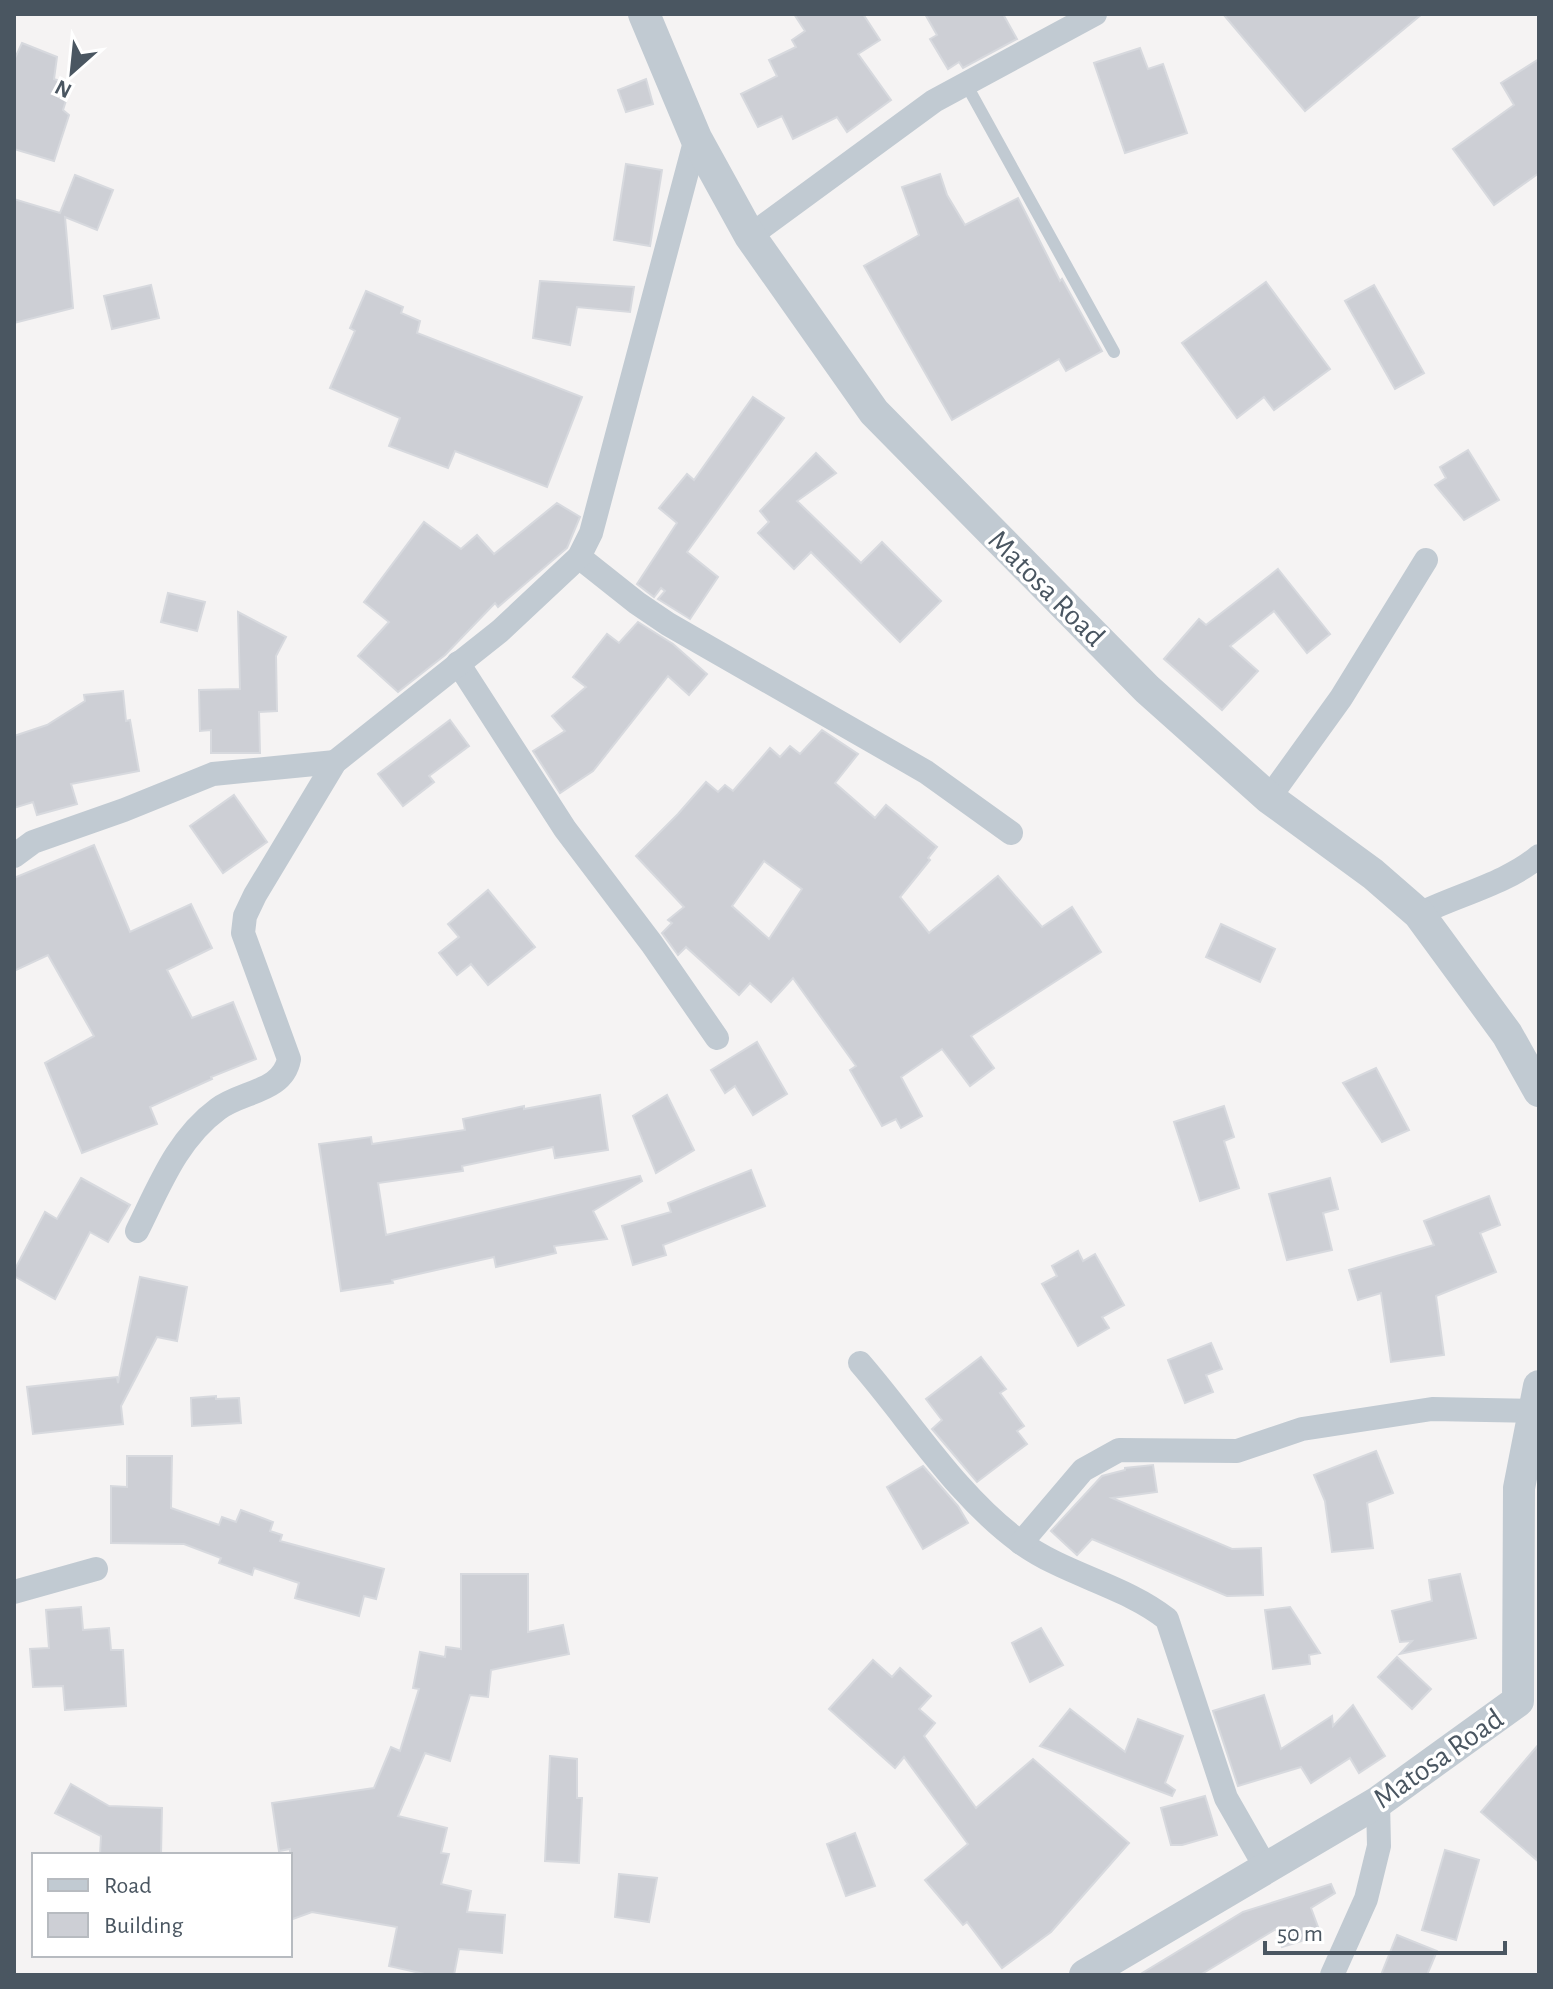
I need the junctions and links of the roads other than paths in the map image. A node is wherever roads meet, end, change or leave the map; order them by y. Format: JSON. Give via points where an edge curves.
{"nodes":[{"id":1,"x":644,"y":14,"type":"edge"},
{"id":2,"x":1095,"y":14,"type":"edge"},
{"id":3,"x":966,"y":84,"type":"junction"},
{"id":4,"x":696,"y":138,"type":"junction"},
{"id":5,"x":750,"y":236,"type":"junction"},
{"id":6,"x":1114,"y":352,"type":"dead end"},
{"id":7,"x":579,"y":557,"type":"junction"},
{"id":8,"x":1426,"y":560,"type":"dead end"},
{"id":9,"x":458,"y":663,"type":"junction"},
{"id":10,"x":335,"y":762,"type":"junction"},
{"id":11,"x":1269,"y":798,"type":"junction"},
{"id":12,"x":1011,"y":833,"type":"dead end"},
{"id":13,"x":14,"y":856,"type":"edge"},
{"id":14,"x":1539,"y":856,"type":"edge"},
{"id":15,"x":1419,"y":914,"type":"junction"},
{"id":16,"x":717,"y":1038,"type":"dead end"},
{"id":17,"x":1539,"y":1091,"type":"edge"},
{"id":18,"x":137,"y":1231,"type":"dead end"},
{"id":19,"x":860,"y":1363,"type":"dead end"},
{"id":20,"x":1537,"y":1398,"type":"edge"},
{"id":21,"x":1021,"y":1543,"type":"junction"},
{"id":22,"x":96,"y":1569,"type":"dead end"},
{"id":23,"x":14,"y":1592,"type":"edge"},
{"id":24,"x":1529,"y":1697,"type":"edge"},
{"id":25,"x":1378,"y":1802,"type":"junction"},
{"id":26,"x":1266,"y":1868,"type":"junction"},
{"id":27,"x":1085,"y":1975,"type":"edge"},
{"id":28,"x":1332,"y":1975,"type":"edge"}],
"edges":[{"from":1,"to":4,"type":"street","name":"Matosa Road"},
{"from":2,"to":3,"type":"street"},
{"from":3,"to":5,"type":"street","via":[[934,101]]},
{"from":3,"to":6,"type":"lane"},
{"from":4,"to":5,"type":"street","name":"Matosa Road"},
{"from":4,"to":7,"type":"street","via":[[591,533]]},
{"from":5,"to":11,"type":"street","name":"Matosa Road","via":[[874,412],[1147,689]]},
{"from":7,"to":9,"type":"street"},
{"from":7,"to":12,"type":"street","via":[[668,624],[926,772]]},
{"from":8,"to":11,"type":"street","via":[[1341,698]]},
{"from":9,"to":10,"type":"street"},
{"from":9,"to":16,"type":"street","via":[[565,829]]},
{"from":10,"to":13,"type":"street","via":[[213,774],[33,842]]},
{"from":10,"to":18,"type":"street","via":[[245,916],[243,933],[289,1059],[287,1071],[199,1123],[175,1156]]},
{"from":11,"to":15,"type":"street","name":"Matosa Road"},
{"from":14,"to":15,"type":"street","via":[[1524,869]]},
{"from":15,"to":17,"type":"street","name":"Matosa Road","via":[[1507,1034]]},
{"from":19,"to":21,"type":"street","via":[[923,1443]]},
{"from":20,"to":21,"type":"street","via":[[1302,1429],[1237,1451],[1119,1450],[1083,1470]]},
{"from":20,"to":24,"type":"street","name":"Matosa Road","via":[[1519,1488]]},
{"from":21,"to":26,"type":"street","via":[[1150,1605],[1167,1619],[1226,1798]]},
{"from":22,"to":23,"type":"street"},
{"from":24,"to":25,"type":"street","name":"Matosa Road"},
{"from":25,"to":26,"type":"street","name":"Matosa Road"},
{"from":25,"to":28,"type":"street","via":[[1379,1846],[1366,1899]]},
{"from":26,"to":27,"type":"street","name":"Matosa Road"}]}
